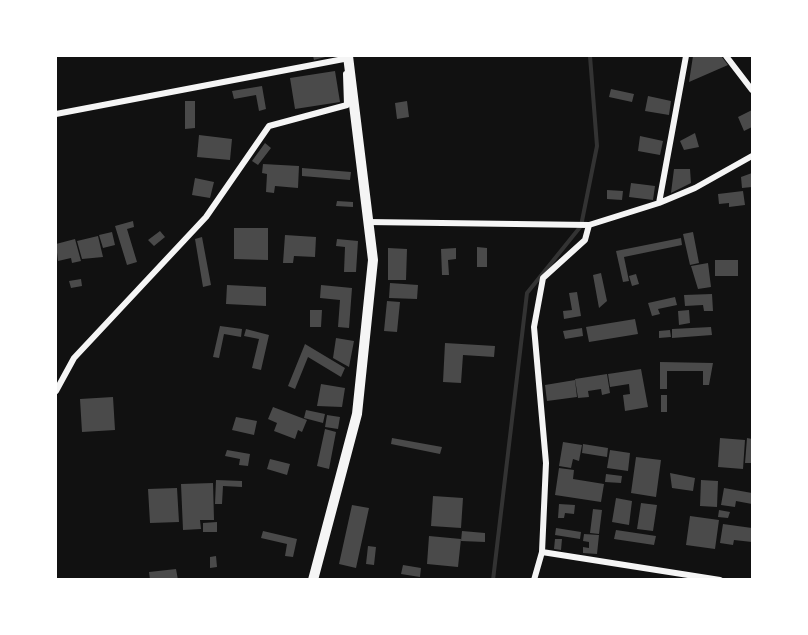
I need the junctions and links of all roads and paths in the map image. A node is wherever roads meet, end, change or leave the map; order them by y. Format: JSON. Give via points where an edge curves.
{"nodes":[{"id":1,"x":686,"y":56,"type":"edge"},
{"id":2,"x":726,"y":56,"type":"edge"},
{"id":3,"x":347,"y":58,"type":"edge"},
{"id":4,"x":753,"y":90,"type":"edge"},
{"id":5,"x":56,"y":114,"type":"edge"},
{"id":6,"x":753,"y":156,"type":"edge"},
{"id":7,"x":659,"y":203,"type":"junction"},
{"id":8,"x":368,"y":222,"type":"junction"},
{"id":9,"x":589,"y":225,"type":"junction"},
{"id":10,"x":56,"y":391,"type":"edge"},
{"id":11,"x":542,"y":552,"type":"junction"},
{"id":12,"x":313,"y":579,"type":"edge"},
{"id":13,"x":534,"y":579,"type":"edge"},
{"id":14,"x":720,"y":579,"type":"edge"}],
"edges":[{"from":1,"to":7,"type":"street"},
{"from":2,"to":4,"type":"street"},
{"from":3,"to":5,"type":"street"},
{"from":3,"to":8,"type":"street"},
{"from":3,"to":10,"type":"street","via":[[347,105],[269,126],[206,217],[74,358]]},
{"from":6,"to":7,"type":"street"},
{"from":7,"to":9,"type":"street"},
{"from":8,"to":9,"type":"street"},
{"from":8,"to":12,"type":"street","via":[[373,260],[357,414]]},
{"from":9,"to":11,"type":"street","via":[[585,240],[543,278],[534,327],[546,463]]},
{"from":11,"to":13,"type":"street"},
{"from":11,"to":14,"type":"street"}]}
